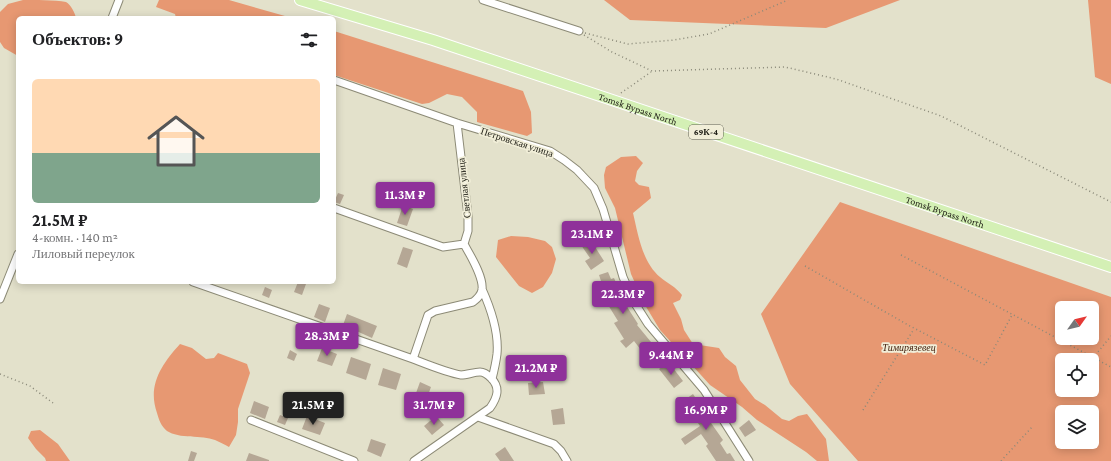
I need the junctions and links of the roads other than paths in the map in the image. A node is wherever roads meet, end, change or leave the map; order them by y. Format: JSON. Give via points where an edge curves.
{"nodes":[{"id":1,"x":119,"y":0,"type":"edge"},
{"id":2,"x":300,"y":0,"type":"edge"},
{"id":3,"x":483,"y":0,"type":"edge"},
{"id":4,"x":113,"y":16,"type":"edge"},
{"id":5,"x":579,"y":32,"type":"road end"},
{"id":6,"x":336,"y":81,"type":"edge"},
{"id":7,"x":458,"y":123,"type":"junction"},
{"id":8,"x":336,"y":209,"type":"edge"},
{"id":9,"x":464,"y":244,"type":"junction"},
{"id":10,"x":16,"y":259,"type":"edge"},
{"id":11,"x":1111,"y":267,"type":"edge"},
{"id":12,"x":199,"y":284,"type":"edge"},
{"id":13,"x":482,"y":290,"type":"junction"},
{"id":14,"x":0,"y":299,"type":"edge"},
{"id":15,"x":413,"y":359,"type":"junction"},
{"id":16,"x":492,"y":379,"type":"junction"},
{"id":17,"x":478,"y":417,"type":"junction"},
{"id":18,"x":251,"y":420,"type":"dead end"},
{"id":19,"x":354,"y":461,"type":"edge"},
{"id":20,"x":414,"y":461,"type":"edge"},
{"id":21,"x":567,"y":461,"type":"edge"},
{"id":22,"x":749,"y":461,"type":"edge"}],
"edges":[{"from":1,"to":4,"type":"street"},
{"from":2,"to":11,"type":"main road","name":"Tomsk Bypass North","number":"69К-4","via":[[433,40]]},
{"from":3,"to":5,"type":"street"},
{"from":6,"to":7,"type":"street","name":"Петровская улица"},
{"from":7,"to":9,"type":"street","name":"Светлая улица","via":[[468,216],[468,232]]},
{"from":7,"to":22,"type":"street","name":"Петровская улица","via":[[550,151],[577,170],[594,188],[634,302],[648,324],[704,390]]},
{"from":8,"to":9,"type":"street","via":[[443,246]]},
{"from":9,"to":13,"type":"street","via":[[475,265]]},
{"from":10,"to":14,"type":"street"},
{"from":12,"to":15,"type":"street"},
{"from":13,"to":15,"type":"street","via":[[473,302],[428,315]]},
{"from":13,"to":16,"type":"street","via":[[491,311],[496,333],[497,353]]},
{"from":15,"to":16,"type":"street","via":[[462,375],[481,372]]},
{"from":16,"to":17,"type":"street","via":[[497,392],[494,402]]},
{"from":17,"to":20,"type":"street"},
{"from":17,"to":21,"type":"street","via":[[554,444]]},
{"from":18,"to":19,"type":"street"}]}
